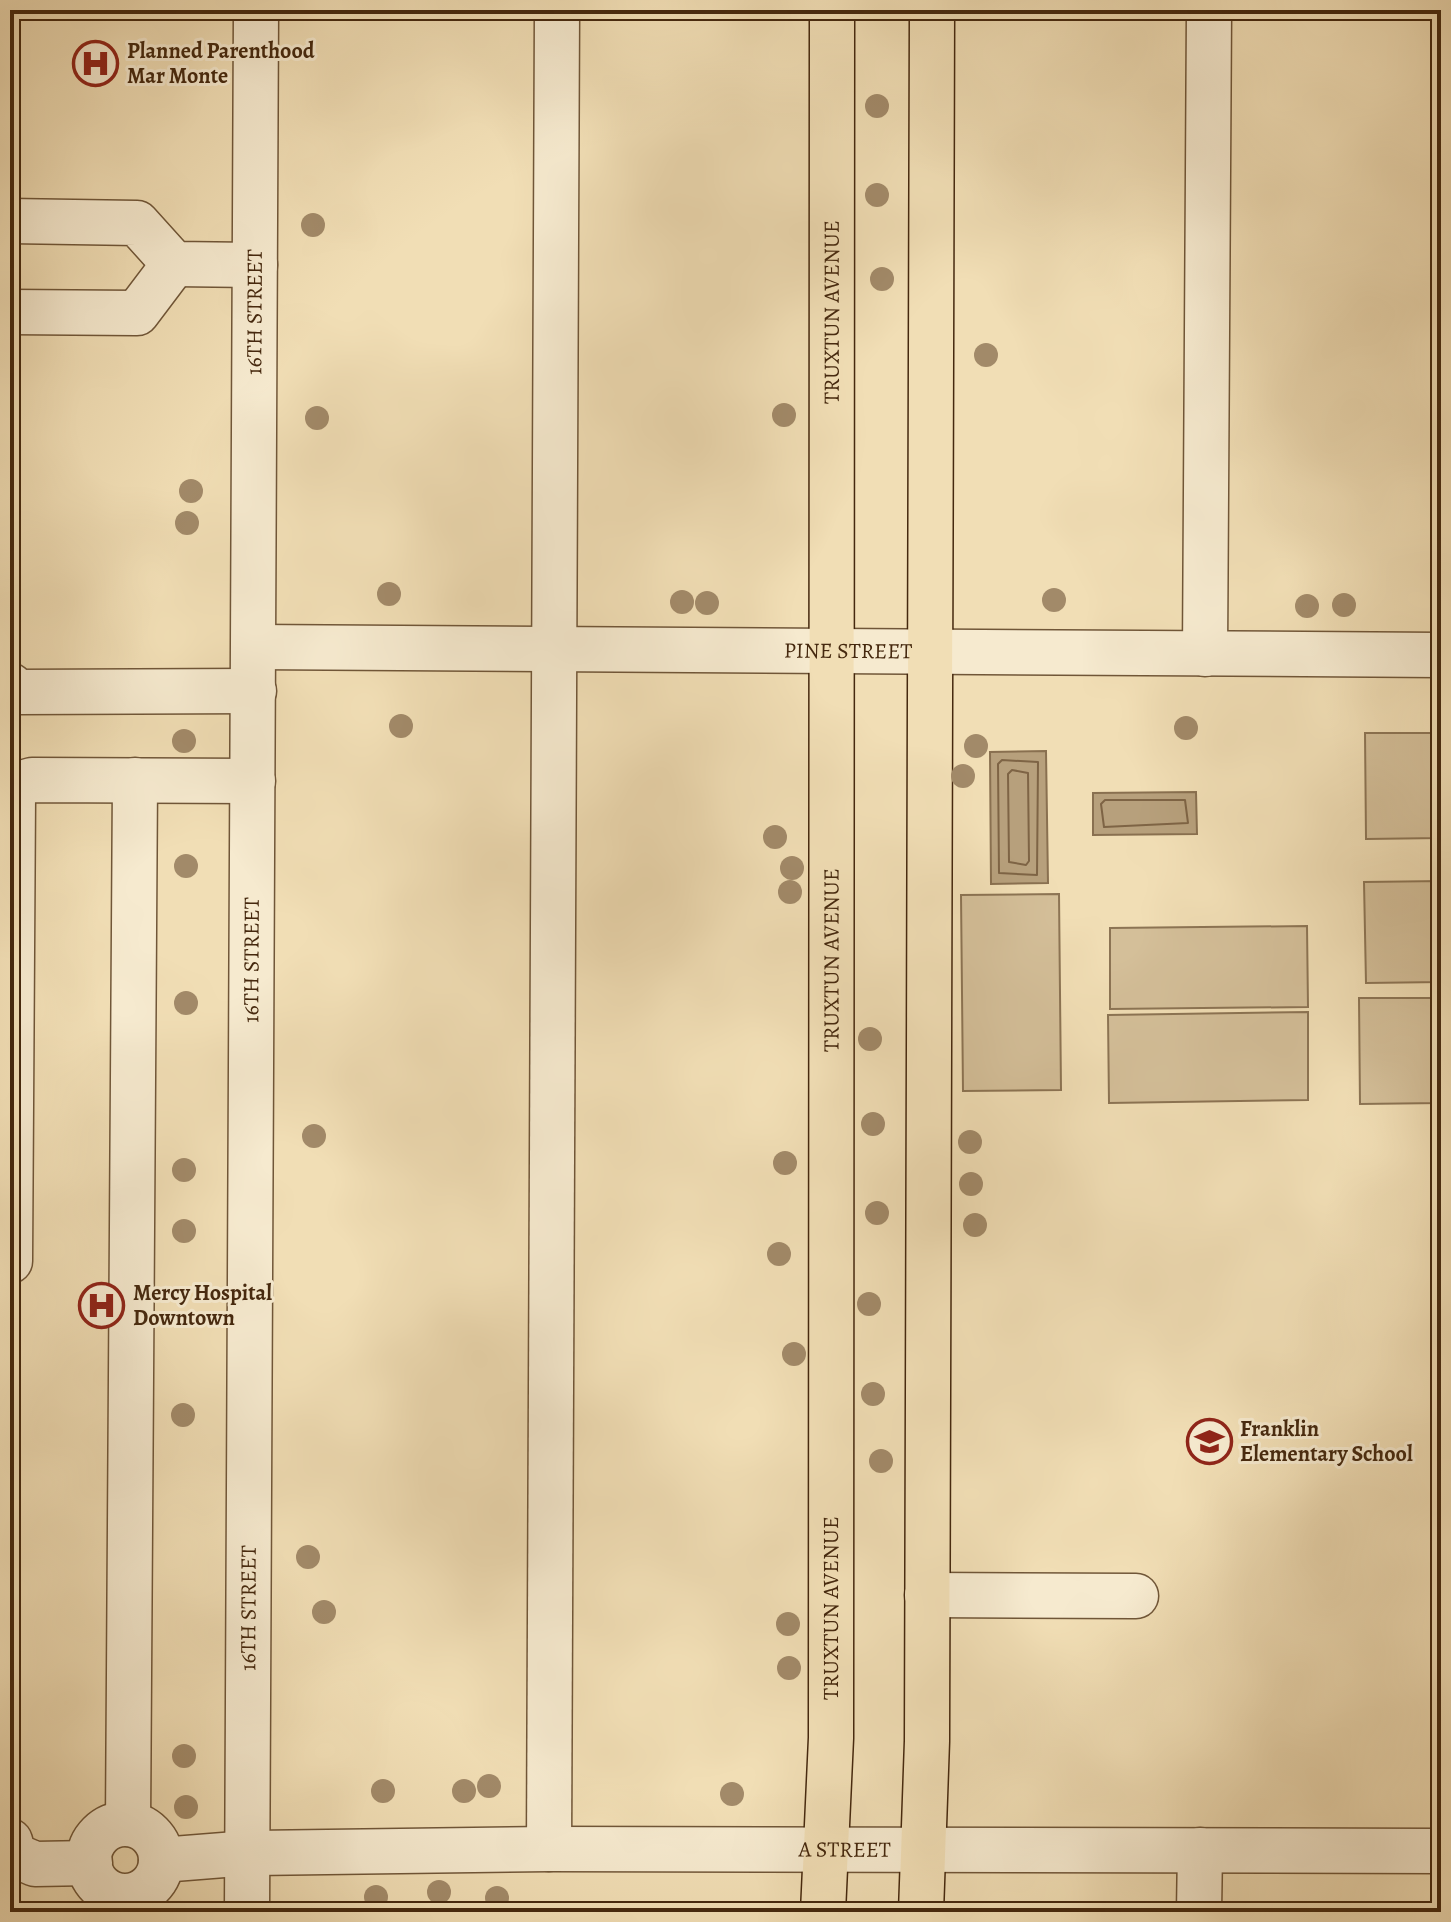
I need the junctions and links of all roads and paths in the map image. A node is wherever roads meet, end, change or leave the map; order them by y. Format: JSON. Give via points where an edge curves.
{"nodes":[{"id":1,"x":256,"y":10,"type":"edge"},
{"id":2,"x":557,"y":10,"type":"edge"},
{"id":3,"x":832,"y":10,"type":"edge"},
{"id":4,"x":932,"y":10,"type":"edge"},
{"id":5,"x":1209,"y":10,"type":"edge"},
{"id":6,"x":10,"y":221,"type":"edge"},
{"id":7,"x":174,"y":264,"type":"junction"},
{"id":8,"x":255,"y":265,"type":"junction"},
{"id":9,"x":10,"y":312,"type":"edge"},
{"id":10,"x":254,"y":647,"type":"junction"},
{"id":11,"x":556,"y":649,"type":"junction"},
{"id":12,"x":829,"y":651,"type":"junction"},
{"id":13,"x":928,"y":651,"type":"junction"},
{"id":14,"x":1205,"y":654,"type":"junction"},
{"id":15,"x":1441,"y":655,"type":"edge"},
{"id":16,"x":10,"y":685,"type":"edge"},
{"id":17,"x":254,"y":691,"type":"junction"},
{"id":18,"x":135,"y":780,"type":"junction"},
{"id":19,"x":253,"y":781,"type":"junction"},
{"id":20,"x":10,"y":1261,"type":"edge"},
{"id":21,"x":927,"y":1595,"type":"junction"},
{"id":22,"x":1136,"y":1596,"type":"dead end"},
{"id":23,"x":128,"y":1824,"type":"junction"},
{"id":24,"x":549,"y":1849,"type":"junction"},
{"id":25,"x":922,"y":1849,"type":"junction"},
{"id":26,"x":1200,"y":1850,"type":"junction"},
{"id":27,"x":824,"y":1851,"type":"junction"},
{"id":28,"x":1441,"y":1851,"type":"edge"},
{"id":29,"x":249,"y":1853,"type":"junction"},
{"id":30,"x":161,"y":1860,"type":"junction"},
{"id":31,"x":90,"y":1863,"type":"junction"},
{"id":32,"x":18,"y":1865,"type":"edge"},
{"id":33,"x":247,"y":1912,"type":"edge"},
{"id":34,"x":823,"y":1912,"type":"edge"},
{"id":35,"x":921,"y":1912,"type":"edge"},
{"id":36,"x":1199,"y":1912,"type":"edge"}],
"edges":[{"from":1,"to":8,"type":"street","name":"16TH STREET"},
{"from":2,"to":11,"type":"street"},
{"from":3,"to":12,"type":"main road","name":"TRUXTUN AVENUE"},
{"from":4,"to":13,"type":"main road"},
{"from":5,"to":14,"type":"street"},
{"from":6,"to":7,"type":"street","via":[[137,223]]},
{"from":7,"to":8,"type":"street"},
{"from":7,"to":9,"type":"street","via":[[137,313]]},
{"from":8,"to":10,"type":"street","name":"16TH STREET"},
{"from":10,"to":11,"type":"street","name":"PINE STREET"},
{"from":10,"to":17,"type":"street","name":"16TH STREET"},
{"from":11,"to":12,"type":"street","name":"PINE STREET"},
{"from":11,"to":24,"type":"street"},
{"from":12,"to":13,"type":"street","name":"PINE STREET"},
{"from":12,"to":27,"type":"main road","name":"TRUXTUN AVENUE","via":[[831,1738]]},
{"from":13,"to":14,"type":"street","name":"PINE STREET"},
{"from":13,"to":21,"type":"main road"},
{"from":14,"to":15,"type":"street","name":"PINE STREET"},
{"from":16,"to":17,"type":"street","via":[[18,692]]},
{"from":17,"to":19,"type":"street","name":"16TH STREET"},
{"from":18,"to":19,"type":"street"},
{"from":18,"to":20,"type":"street","via":[[32,780],[18,784],[13,796]]},
{"from":18,"to":23,"type":"street"},
{"from":19,"to":29,"type":"street","name":"16TH STREET"},
{"from":21,"to":22,"type":"street"},
{"from":21,"to":25,"type":"main road"},
{"from":23,"to":30,"type":"street","via":[[149,1833]]},
{"from":23,"to":31,"type":"street","via":[[98,1837],[91,1846]]},
{"from":24,"to":27,"type":"street","name":"A STREET"},
{"from":24,"to":29,"type":"street","name":"A STREET"},
{"from":25,"to":26,"type":"street","name":"A STREET"},
{"from":25,"to":27,"type":"street","name":"A STREET"},
{"from":25,"to":35,"type":"main road"},
{"from":26,"to":28,"type":"street","name":"A STREET"},
{"from":26,"to":36,"type":"street"},
{"from":27,"to":34,"type":"main road","name":"TRUXTUN AVENUE"},
{"from":29,"to":30,"type":"street","name":"A STREET"},
{"from":29,"to":33,"type":"street","name":"16TH STREET"},
{"from":30,"to":31,"type":"street","via":[[148,1889],[125,1897],[101,1888]]},
{"from":31,"to":32,"type":"street"}]}
